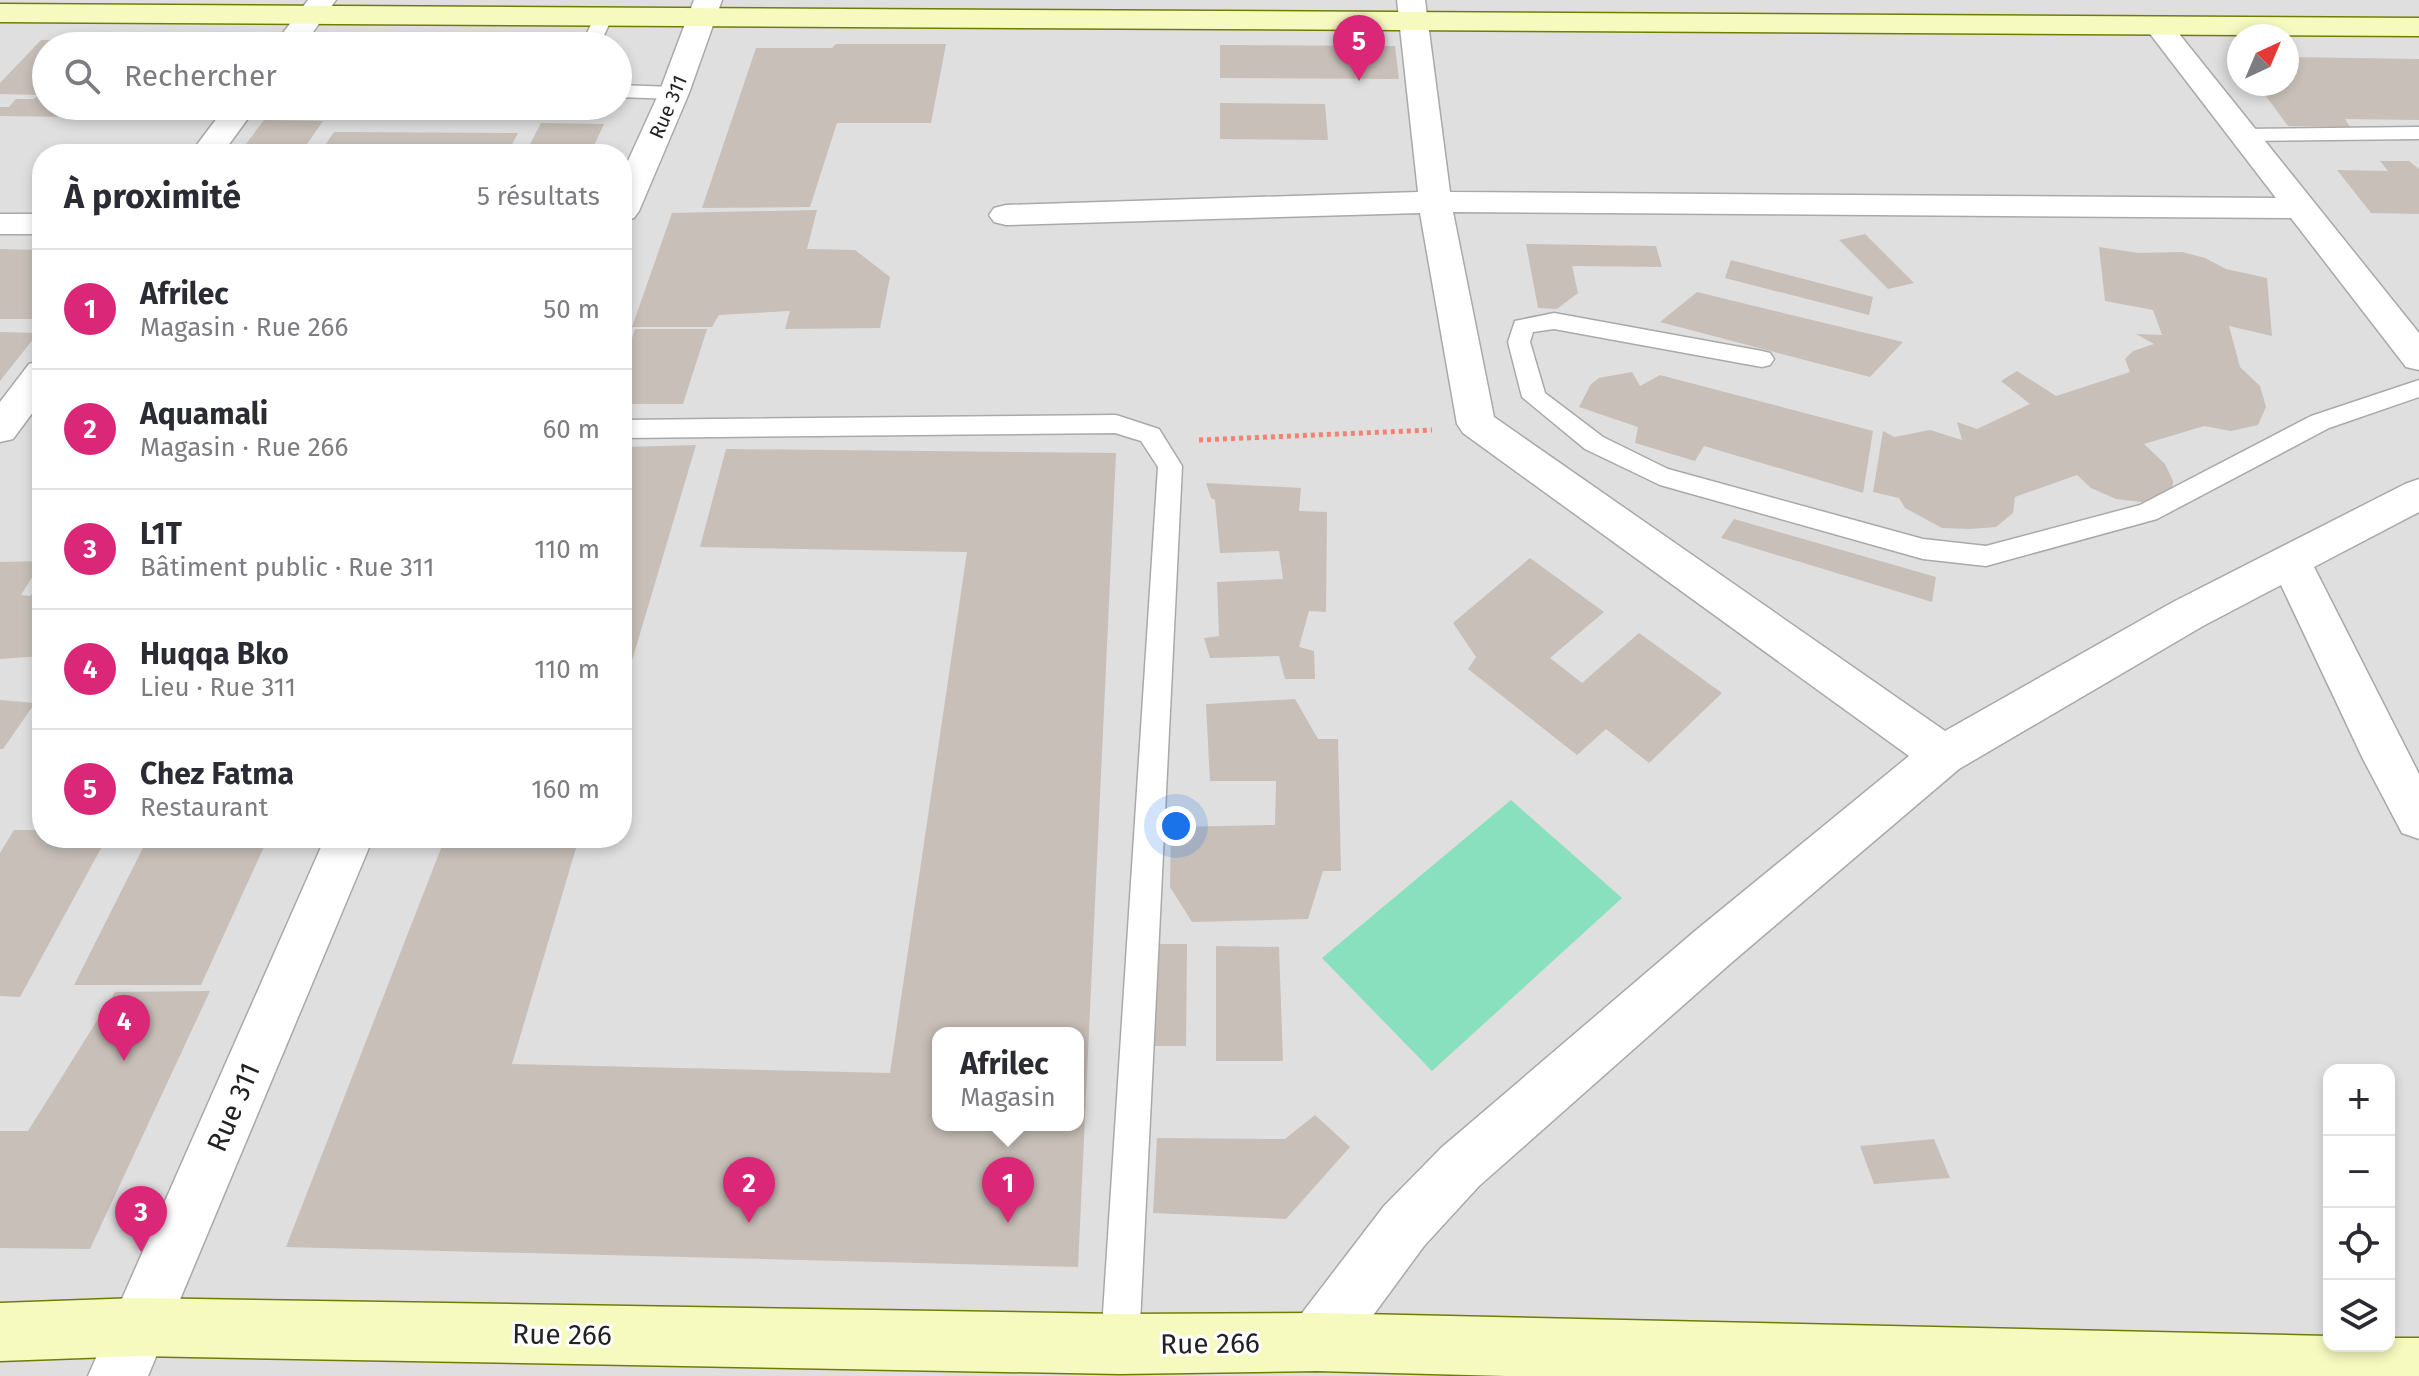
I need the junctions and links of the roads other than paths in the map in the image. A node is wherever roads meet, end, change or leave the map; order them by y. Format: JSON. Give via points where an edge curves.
{"nodes":[{"id":1,"x":316,"y":8,"type":"edge"},
{"id":2,"x":706,"y":9,"type":"edge"},
{"id":3,"x":1413,"y":10,"type":"edge"},
{"id":4,"x":0,"y":13,"type":"edge"},
{"id":5,"x":603,"y":18,"type":"junction"},
{"id":6,"x":2158,"y":26,"type":"junction"},
{"id":7,"x":2419,"y":27,"type":"edge"},
{"id":8,"x":298,"y":32,"type":"edge"},
{"id":9,"x":596,"y":32,"type":"edge"},
{"id":10,"x":632,"y":92,"type":"edge"},
{"id":11,"x":674,"y":93,"type":"junction"},
{"id":12,"x":232,"y":120,"type":"edge"},
{"id":13,"x":2419,"y":133,"type":"edge"},
{"id":14,"x":2244,"y":135,"type":"junction"},
{"id":15,"x":214,"y":144,"type":"edge"},
{"id":16,"x":632,"y":188,"type":"edge"},
{"id":17,"x":1435,"y":202,"type":"junction"},
{"id":18,"x":2302,"y":208,"type":"junction"},
{"id":19,"x":1006,"y":215,"type":"dead end"},
{"id":20,"x":0,"y":224,"type":"edge"},
{"id":21,"x":32,"y":224,"type":"edge"},
{"id":22,"x":2419,"y":358,"type":"edge"},
{"id":23,"x":1762,"y":359,"type":"dead end"},
{"id":24,"x":32,"y":386,"type":"edge"},
{"id":25,"x":2419,"y":388,"type":"edge"},
{"id":26,"x":0,"y":429,"type":"edge"},
{"id":27,"x":632,"y":429,"type":"edge"},
{"id":28,"x":2419,"y":494,"type":"edge"},
{"id":29,"x":2290,"y":561,"type":"junction"},
{"id":30,"x":2399,"y":746,"type":"edge"},
{"id":31,"x":1943,"y":755,"type":"junction"},
{"id":32,"x":2419,"y":818,"type":"edge"},
{"id":33,"x":345,"y":848,"type":"edge"},
{"id":34,"x":0,"y":1332,"type":"edge"},
{"id":35,"x":1317,"y":1342,"type":"junction"},
{"id":36,"x":1120,"y":1344,"type":"junction"},
{"id":37,"x":128,"y":1352,"type":"edge"},
{"id":38,"x":2419,"y":1368,"type":"edge"}],
"edges":[{"from":1,"to":4,"type":"street"},
{"from":1,"to":5,"type":"street"},
{"from":1,"to":8,"type":"street"},
{"from":2,"to":3,"type":"street"},
{"from":2,"to":5,"type":"street"},
{"from":2,"to":11,"type":"street","name":"Rue 311"},
{"from":3,"to":6,"type":"street"},
{"from":3,"to":17,"type":"street"},
{"from":5,"to":9,"type":"lane"},
{"from":6,"to":7,"type":"street"},
{"from":6,"to":14,"type":"street"},
{"from":10,"to":11,"type":"lane"},
{"from":11,"to":16,"type":"street","name":"Rue 311"},
{"from":12,"to":15,"type":"street"},
{"from":13,"to":14,"type":"lane"},
{"from":14,"to":18,"type":"street"},
{"from":17,"to":18,"type":"street"},
{"from":17,"to":19,"type":"street"},
{"from":17,"to":31,"type":"street","via":[[1476,424]]},
{"from":18,"to":22,"type":"street"},
{"from":20,"to":21,"type":"street"},
{"from":23,"to":25,"type":"lane","via":[[1554,321],[1523,326],[1519,342],[1534,397],[1594,443],[1660,476],[1923,549],[1986,556],[2148,512],[2320,422]]},
{"from":24,"to":26,"type":"street"},
{"from":27,"to":36,"type":"lane","via":[[1116,424],[1150,435],[1170,466]]},
{"from":28,"to":29,"type":"street"},
{"from":29,"to":30,"type":"street"},
{"from":29,"to":31,"type":"street"},
{"from":30,"to":32,"type":"street"},
{"from":31,"to":35,"type":"street","via":[[1460,1167],[1404,1226]]},
{"from":33,"to":37,"type":"street","name":"Rue 311"},
{"from":34,"to":37,"type":"street","name":"Rue 266"},
{"from":35,"to":36,"type":"street","name":"Rue 266"},
{"from":35,"to":38,"type":"street","name":"Rue 266"},
{"from":36,"to":37,"type":"street","name":"Rue 266"}]}
